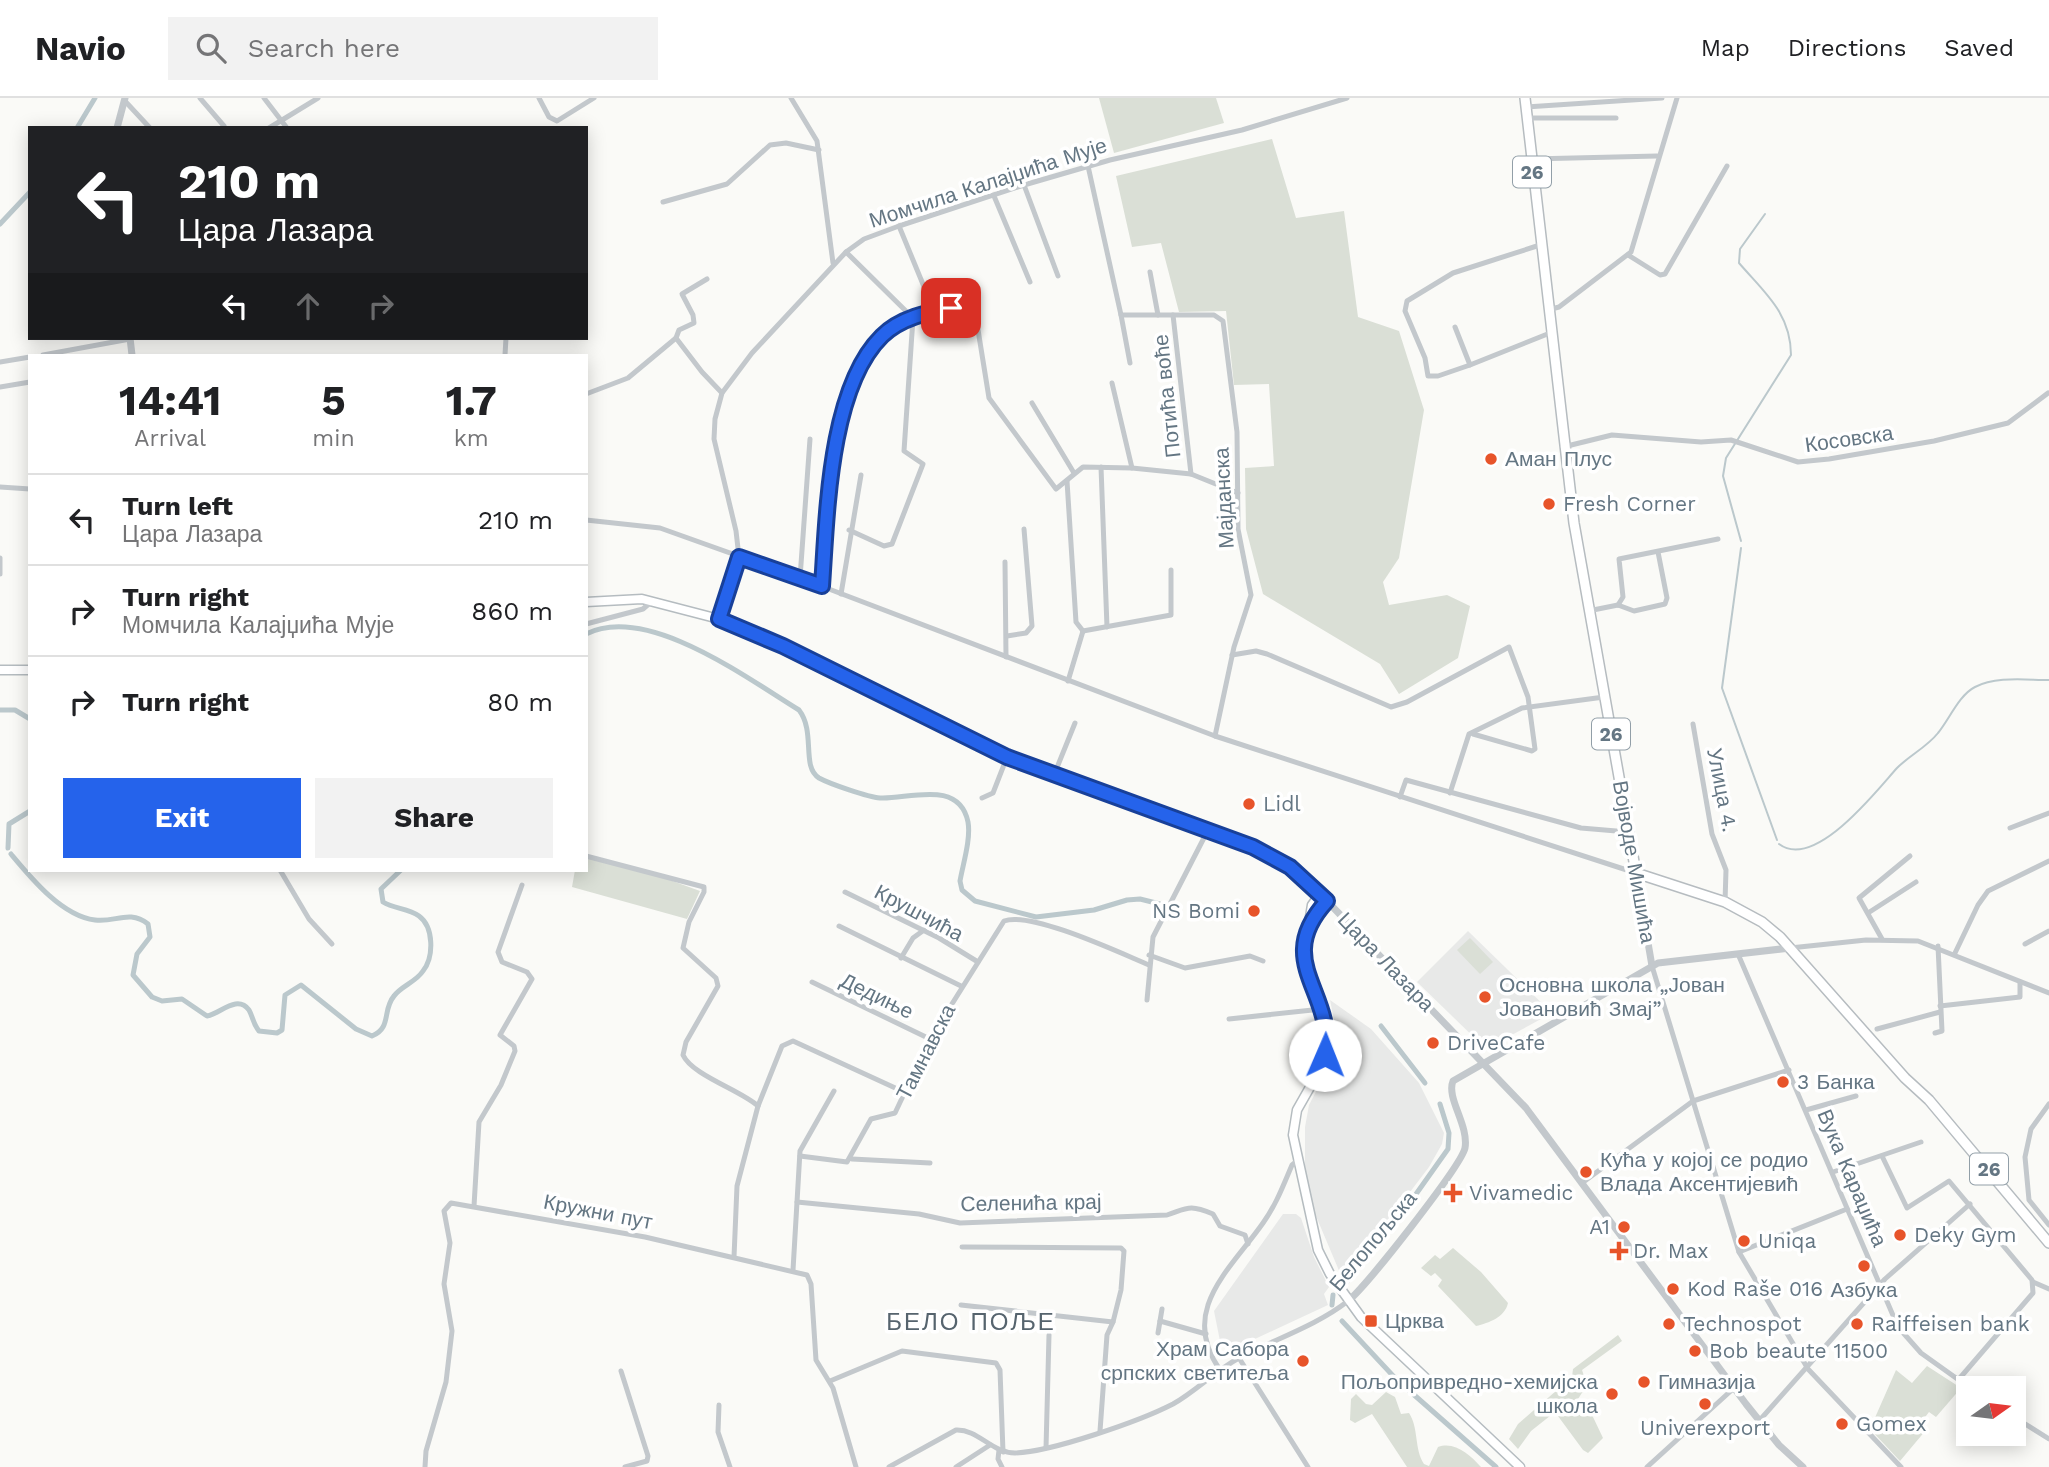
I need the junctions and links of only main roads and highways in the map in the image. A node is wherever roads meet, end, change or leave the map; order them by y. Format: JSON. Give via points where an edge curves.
{"nodes":[{"id":1,"x":1525,"y":103,"type":"edge"},
{"id":2,"x":588,"y":602,"type":"edge"},
{"id":3,"x":0,"y":670,"type":"edge"},
{"id":4,"x":28,"y":670,"type":"edge"},
{"id":5,"x":2049,"y":1243,"type":"edge"},
{"id":6,"x":1520,"y":1467,"type":"edge"}],
"edges":[{"from":1,"to":5,"type":"main road","name":"Војводе Мишића","number":"26","via":[[1563,447],[1636,873],[1725,902],[1762,922],[1929,1100]]},
{"from":2,"to":6,"type":"main road","name":"Цара Лазара","via":[[651,601],[719,619],[1007,757],[1281,861],[1323,897],[1310,921],[1304,967],[1322,1009],[1326,1046],[1322,1066],[1297,1110],[1293,1135],[1318,1250],[1360,1317]]},
{"from":3,"to":4,"type":"main road"}]}
